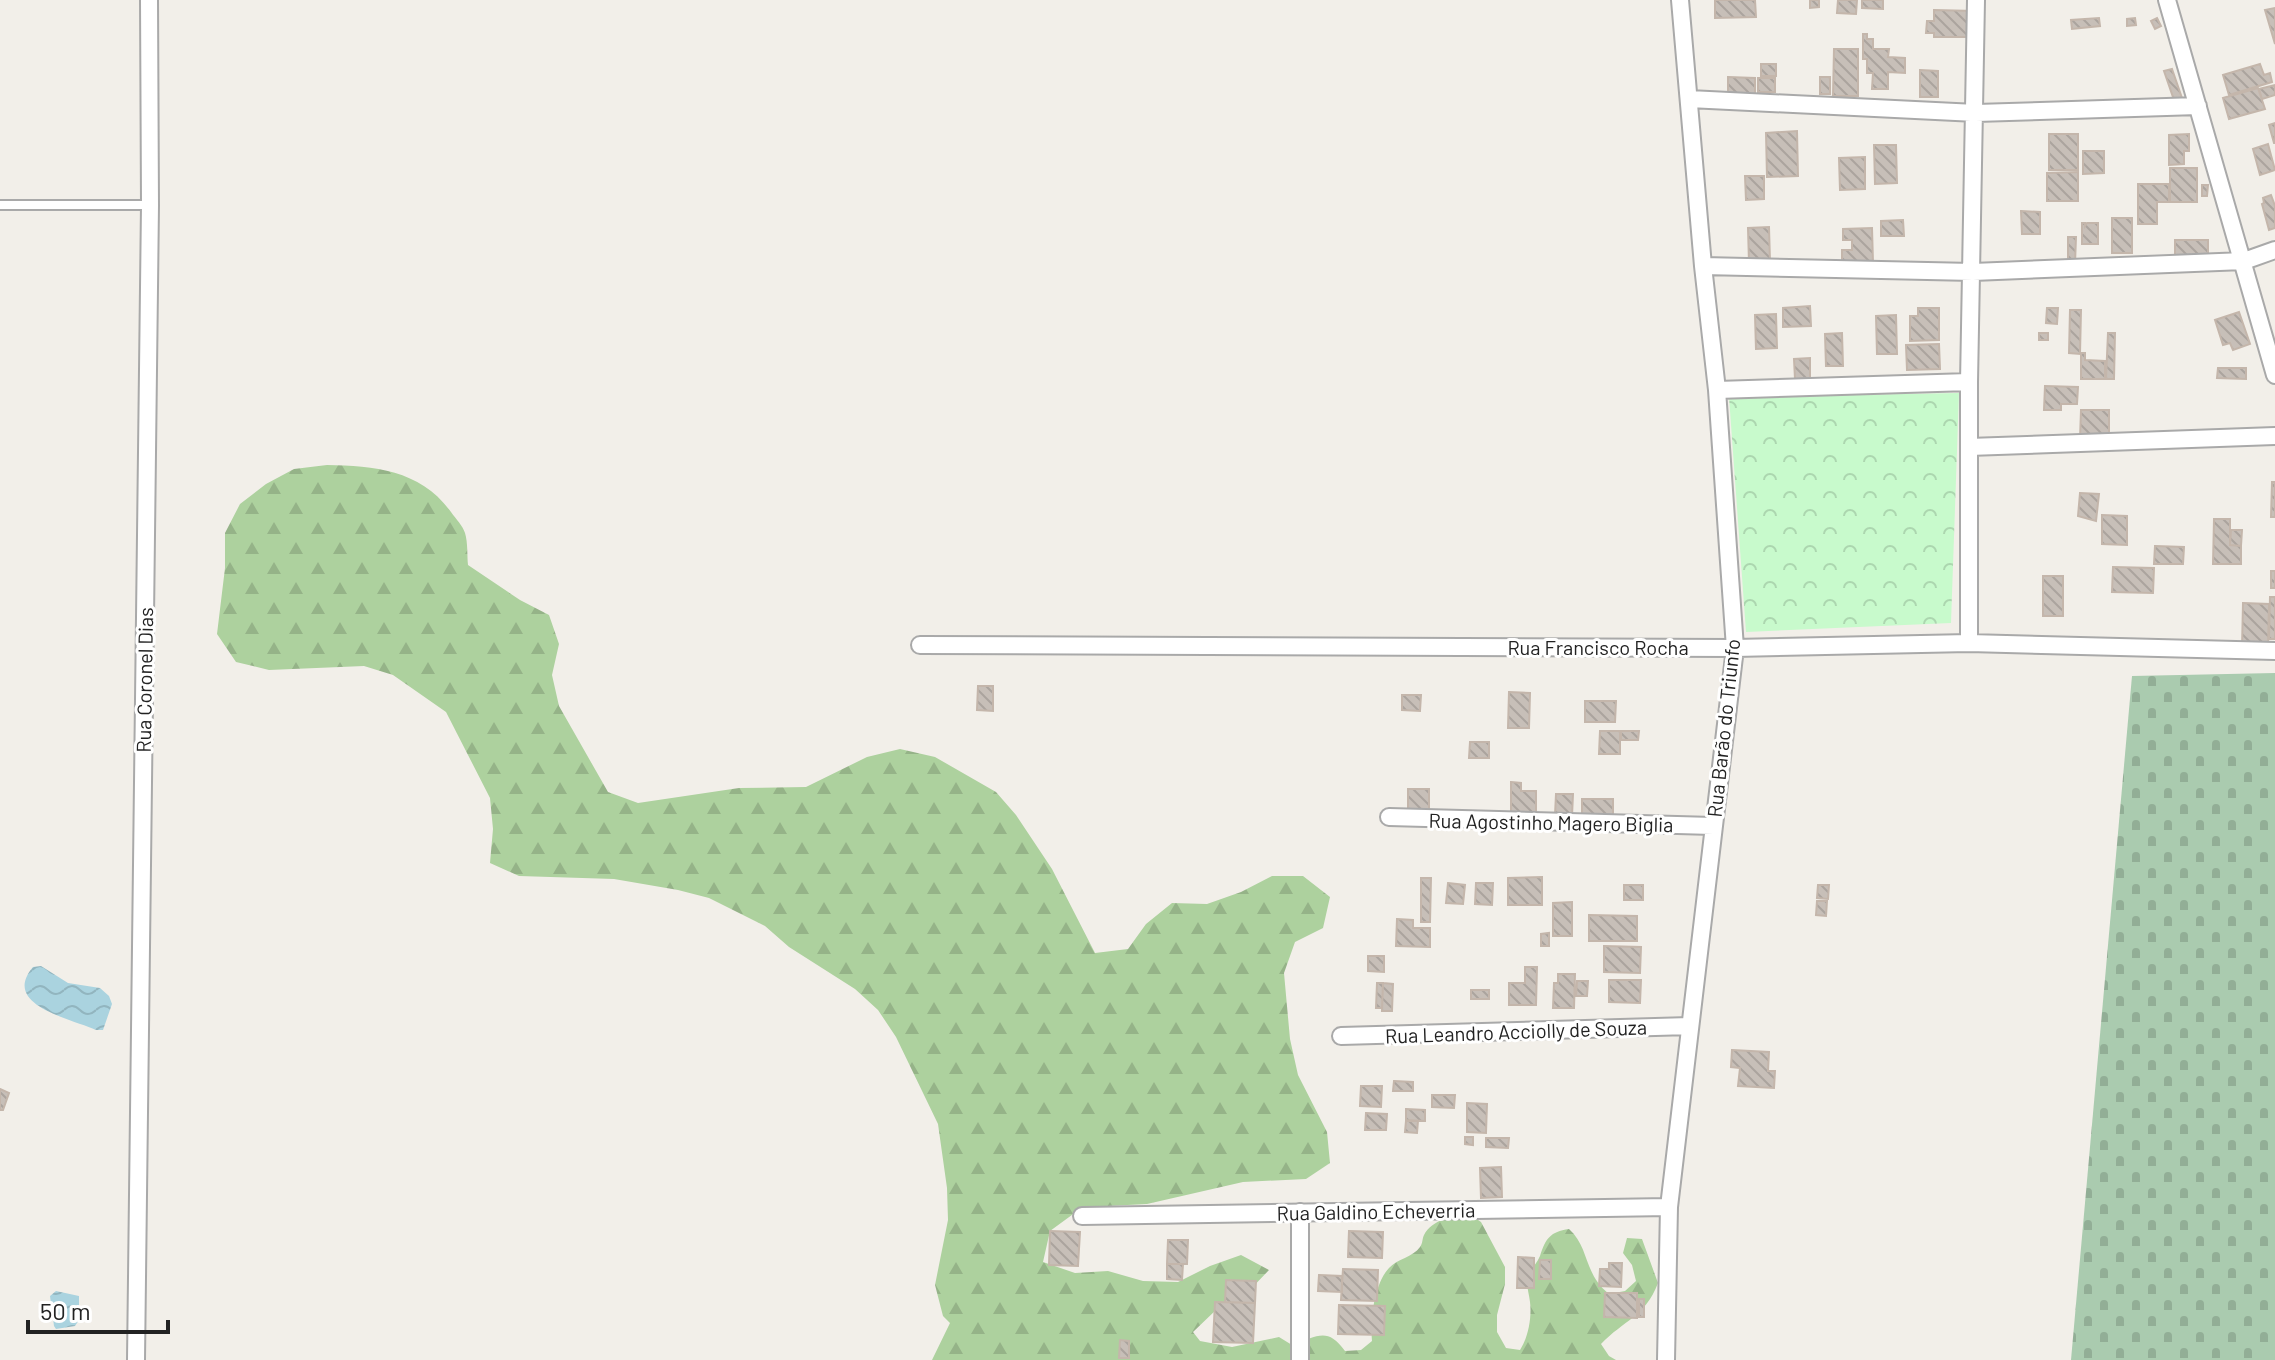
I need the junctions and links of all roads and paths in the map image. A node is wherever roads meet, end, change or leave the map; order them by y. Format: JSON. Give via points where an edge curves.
{"nodes":[{"id":1,"x":149,"y":0,"type":"edge"},
{"id":2,"x":1680,"y":0,"type":"edge"},
{"id":3,"x":1976,"y":0,"type":"edge"},
{"id":4,"x":2167,"y":0,"type":"edge"},
{"id":5,"x":1689,"y":99,"type":"junction"},
{"id":6,"x":2198,"y":106,"type":"junction"},
{"id":7,"x":1976,"y":113,"type":"junction"},
{"id":8,"x":0,"y":205,"type":"edge"},
{"id":9,"x":150,"y":205,"type":"junction"},
{"id":10,"x":2275,"y":250,"type":"edge"},
{"id":11,"x":2244,"y":261,"type":"junction"},
{"id":12,"x":1703,"y":266,"type":"junction"},
{"id":13,"x":1973,"y":272,"type":"junction"},
{"id":14,"x":2275,"y":375,"type":"edge"},
{"id":15,"x":1969,"y":382,"type":"junction"},
{"id":16,"x":1717,"y":390,"type":"junction"},
{"id":17,"x":2275,"y":436,"type":"edge"},
{"id":18,"x":1969,"y":447,"type":"junction"},
{"id":19,"x":1969,"y":643,"type":"junction"},
{"id":20,"x":920,"y":645,"type":"dead end"},
{"id":21,"x":1735,"y":648,"type":"junction"},
{"id":22,"x":2275,"y":651,"type":"edge"},
{"id":23,"x":1389,"y":817,"type":"dead end"},
{"id":24,"x":1713,"y":826,"type":"junction"},
{"id":25,"x":1690,"y":1026,"type":"junction"},
{"id":26,"x":1341,"y":1036,"type":"dead end"},
{"id":27,"x":1669,"y":1207,"type":"junction"},
{"id":28,"x":1300,"y":1212,"type":"junction"},
{"id":29,"x":1082,"y":1216,"type":"dead end"},
{"id":30,"x":136,"y":1360,"type":"edge"},
{"id":31,"x":1300,"y":1360,"type":"edge"},
{"id":32,"x":1666,"y":1360,"type":"edge"}],
"edges":[{"from":1,"to":9,"type":"street","name":"Rua Coronel Dias"},
{"from":2,"to":5,"type":"street","name":"Rua Barão do Triunfo"},
{"from":3,"to":7,"type":"street"},
{"from":4,"to":6,"type":"street"},
{"from":5,"to":7,"type":"street"},
{"from":5,"to":12,"type":"street","name":"Rua Barão do Triunfo"},
{"from":6,"to":7,"type":"street"},
{"from":6,"to":11,"type":"street"},
{"from":7,"to":13,"type":"street"},
{"from":8,"to":9,"type":"lane"},
{"from":9,"to":30,"type":"street","name":"Rua Coronel Dias"},
{"from":10,"to":11,"type":"street"},
{"from":11,"to":13,"type":"street"},
{"from":11,"to":14,"type":"street"},
{"from":12,"to":13,"type":"street"},
{"from":12,"to":16,"type":"street","name":"Rua Barão do Triunfo"},
{"from":13,"to":15,"type":"street"},
{"from":15,"to":16,"type":"street"},
{"from":15,"to":18,"type":"street"},
{"from":16,"to":21,"type":"street","name":"Rua Barão do Triunfo"},
{"from":17,"to":18,"type":"street"},
{"from":18,"to":19,"type":"street"},
{"from":19,"to":21,"type":"street","name":"Rua Francisco Rocha"},
{"from":19,"to":22,"type":"street","name":"Rua Francisco Rocha"},
{"from":20,"to":21,"type":"street","name":"Rua Francisco Rocha"},
{"from":21,"to":24,"type":"street","name":"Rua Barão do Triunfo"},
{"from":23,"to":24,"type":"street","name":"Rua Agostinho Magero Biglia"},
{"from":24,"to":25,"type":"street","name":"Rua Barão do Triunfo"},
{"from":25,"to":26,"type":"street","name":"Rua Leandro Acciolly de Souza"},
{"from":25,"to":27,"type":"street","name":"Rua Barão do Triunfo"},
{"from":27,"to":28,"type":"street","name":"Rua Galdino Echeverria"},
{"from":27,"to":32,"type":"street","name":"Rua Barão do Triunfo"},
{"from":28,"to":29,"type":"street","name":"Rua Galdino Echeverria"},
{"from":28,"to":31,"type":"street"}]}
